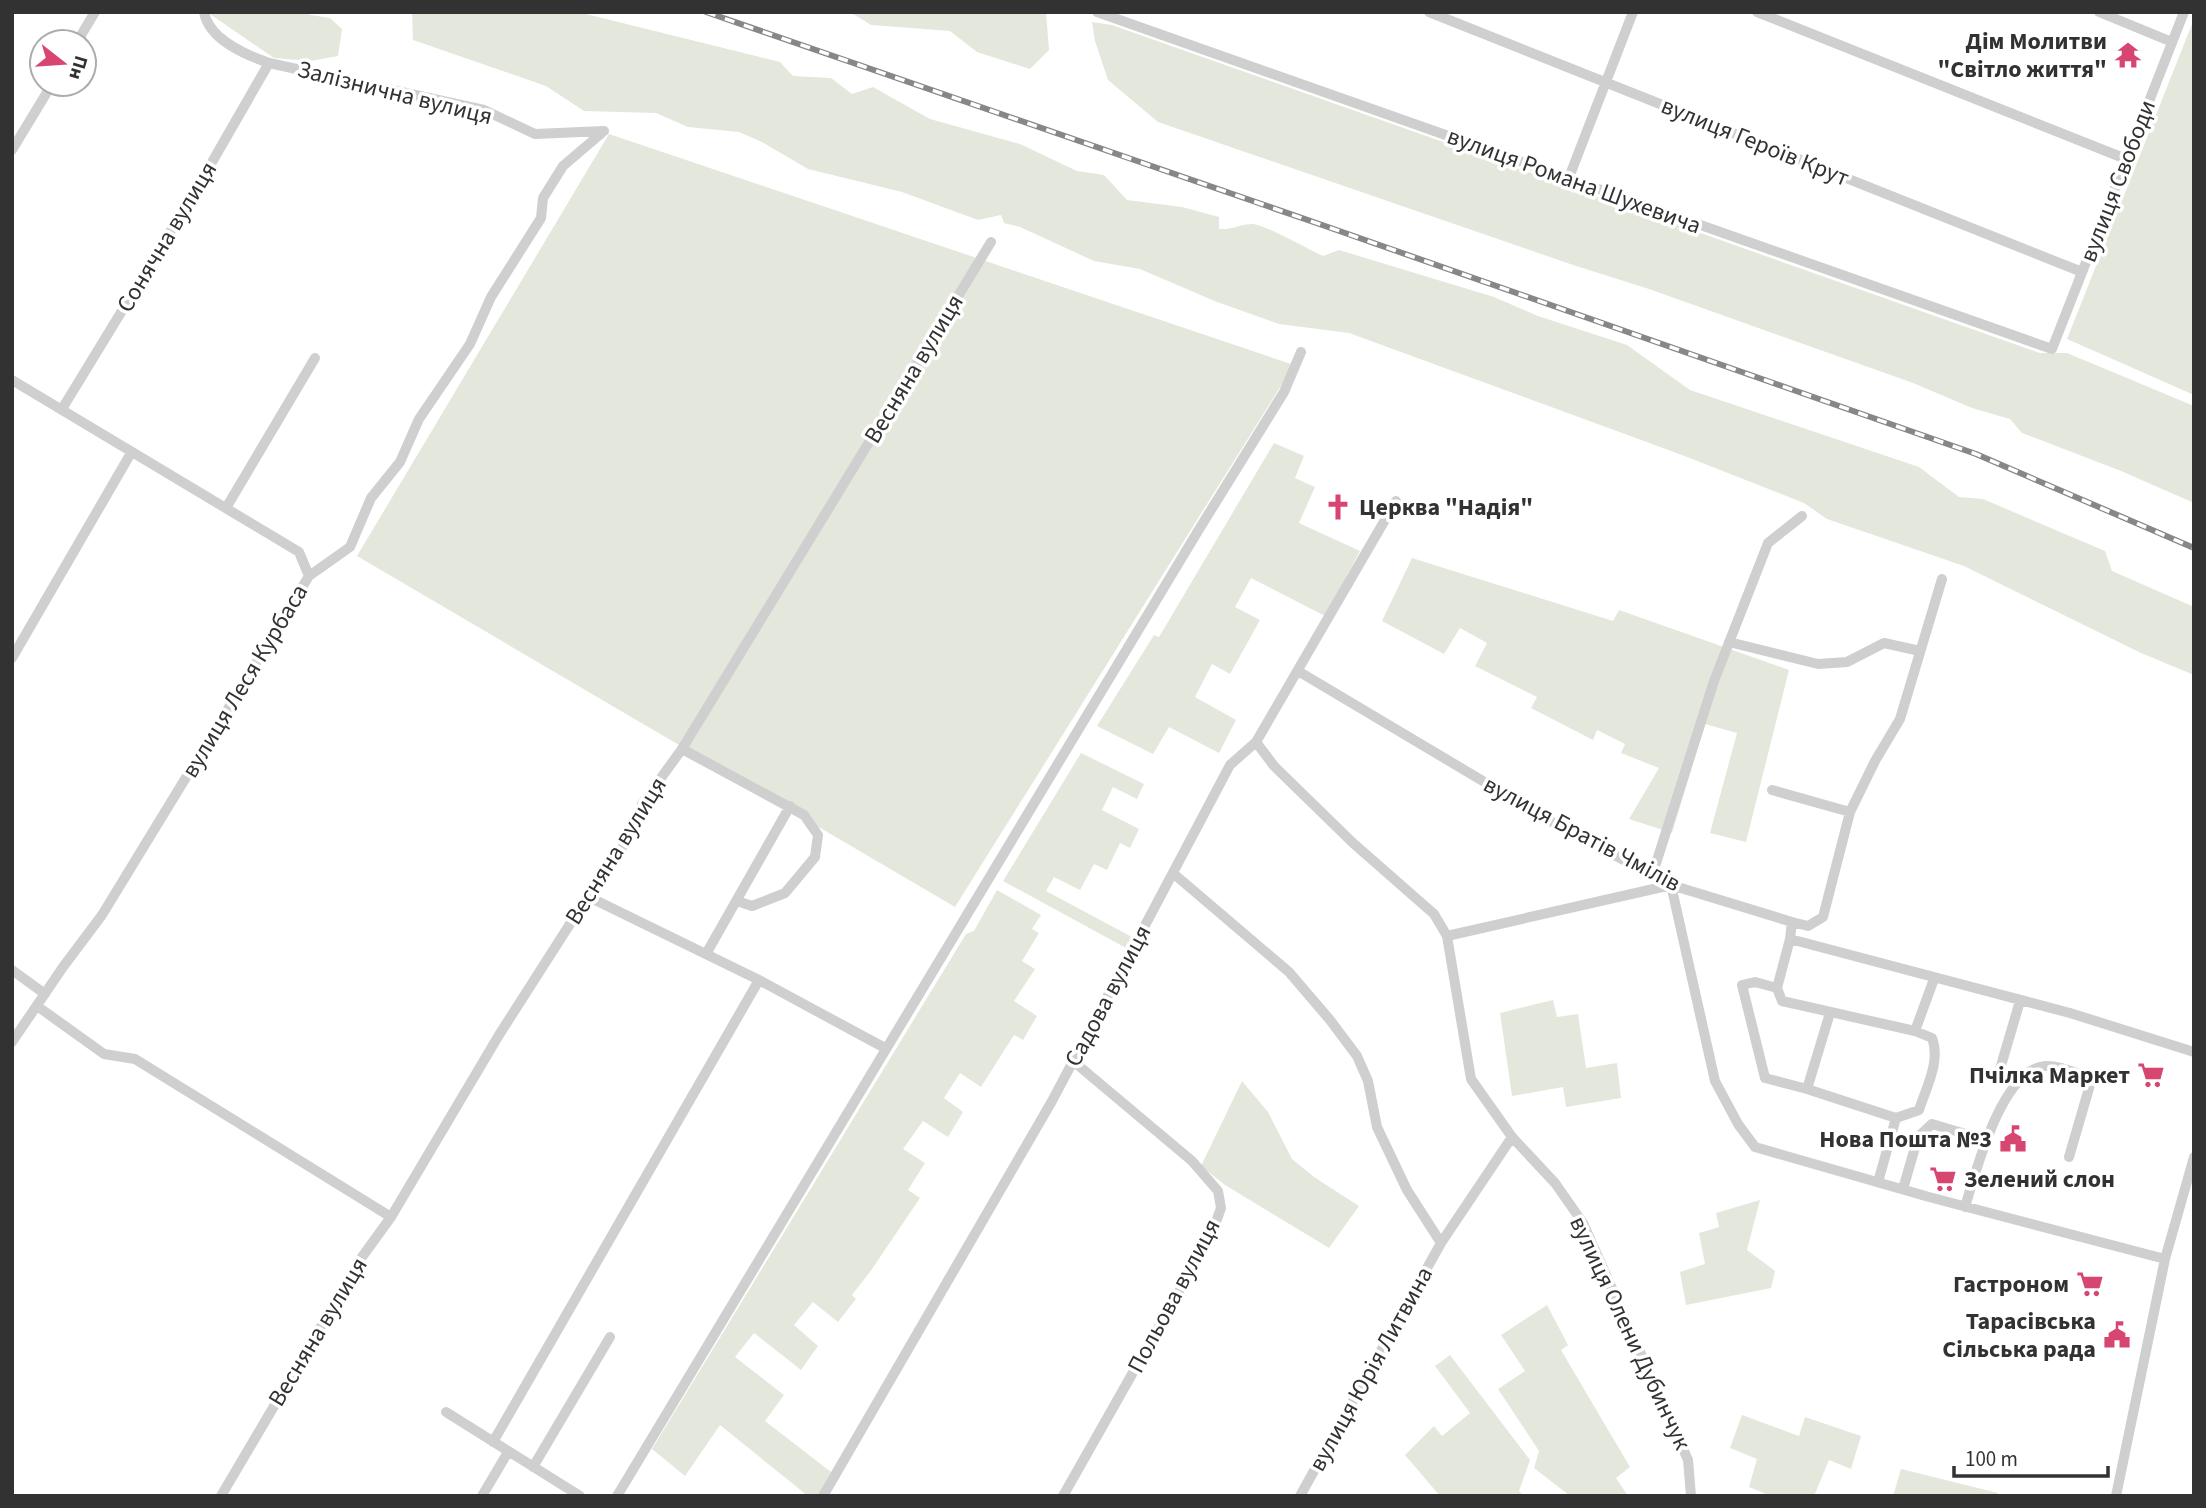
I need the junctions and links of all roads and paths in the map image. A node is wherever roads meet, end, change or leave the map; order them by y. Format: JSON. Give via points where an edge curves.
{"nodes":[{"id":1,"x":95,"y":12,"type":"edge"},
{"id":2,"x":204,"y":12,"type":"edge"},
{"id":3,"x":1097,"y":12,"type":"edge"},
{"id":4,"x":1429,"y":12,"type":"edge"},
{"id":5,"x":1633,"y":12,"type":"edge"},
{"id":6,"x":1757,"y":12,"type":"edge"},
{"id":7,"x":2099,"y":12,"type":"edge"},
{"id":8,"x":2184,"y":12,"type":"edge"},
{"id":9,"x":85,"y":28,"type":"edge"},
{"id":10,"x":2172,"y":41,"type":"junction"},
{"id":11,"x":269,"y":63,"type":"junction"},
{"id":12,"x":1606,"y":82,"type":"junction"},
{"id":13,"x":44,"y":98,"type":"edge"},
{"id":14,"x":604,"y":131,"type":"joint"},
{"id":15,"x":12,"y":150,"type":"edge"},
{"id":16,"x":2126,"y":159,"type":"junction"},
{"id":17,"x":1569,"y":180,"type":"junction"},
{"id":18,"x":991,"y":242,"type":"dead end"},
{"id":19,"x":2082,"y":272,"type":"junction"},
{"id":20,"x":2052,"y":349,"type":"joint"},
{"id":21,"x":1301,"y":352,"type":"dead end"},
{"id":22,"x":315,"y":358,"type":"dead end"},
{"id":23,"x":12,"y":380,"type":"edge"},
{"id":24,"x":62,"y":409,"type":"junction"},
{"id":25,"x":131,"y":453,"type":"junction"},
{"id":26,"x":1396,"y":501,"type":"dead end"},
{"id":27,"x":226,"y":508,"type":"junction"},
{"id":28,"x":1802,"y":516,"type":"dead end"},
{"id":29,"x":309,"y":576,"type":"junction"},
{"id":30,"x":1942,"y":579,"type":"dead end"},
{"id":31,"x":1729,"y":642,"type":"junction"},
{"id":32,"x":1920,"y":651,"type":"junction"},
{"id":33,"x":12,"y":658,"type":"edge"},
{"id":34,"x":1297,"y":671,"type":"junction"},
{"id":35,"x":1256,"y":742,"type":"junction"},
{"id":36,"x":682,"y":749,"type":"junction"},
{"id":37,"x":1772,"y":790,"type":"dead end"},
{"id":38,"x":790,"y":806,"type":"junction"},
{"id":39,"x":1850,"y":812,"type":"junction"},
{"id":40,"x":1174,"y":874,"type":"junction"},
{"id":41,"x":1652,"y":876,"type":"junction"},
{"id":42,"x":1671,"y":885,"type":"junction"},
{"id":43,"x":589,"y":897,"type":"junction"},
{"id":44,"x":737,"y":901,"type":"junction"},
{"id":45,"x":1792,"y":922,"type":"junction"},
{"id":46,"x":1447,"y":936,"type":"junction"},
{"id":47,"x":1790,"y":939,"type":"junction"},
{"id":48,"x":706,"y":954,"type":"junction"},
{"id":49,"x":12,"y":970,"type":"edge"},
{"id":50,"x":1934,"y":979,"type":"junction"},
{"id":51,"x":759,"y":981,"type":"junction"},
{"id":52,"x":1777,"y":988,"type":"junction"},
{"id":53,"x":45,"y":994,"type":"junction"},
{"id":54,"x":2020,"y":1001,"type":"junction"},
{"id":55,"x":37,"y":1006,"type":"junction"},
{"id":56,"x":1830,"y":1013,"type":"junction"},
{"id":57,"x":1915,"y":1031,"type":"junction"},
{"id":58,"x":12,"y":1042,"type":"edge"},
{"id":59,"x":885,"y":1048,"type":"junction"},
{"id":60,"x":2194,"y":1052,"type":"edge"},
{"id":61,"x":1073,"y":1061,"type":"junction"},
{"id":62,"x":2000,"y":1069,"type":"dead end"},
{"id":63,"x":1807,"y":1088,"type":"junction"},
{"id":64,"x":1896,"y":1118,"type":"junction"},
{"id":65,"x":1512,"y":1137,"type":"junction"},
{"id":66,"x":1986,"y":1140,"type":"junction"},
{"id":67,"x":2069,"y":1157,"type":"dead end"},
{"id":68,"x":2194,"y":1157,"type":"edge"},
{"id":69,"x":1878,"y":1182,"type":"junction"},
{"id":70,"x":1903,"y":1189,"type":"junction"},
{"id":71,"x":1965,"y":1207,"type":"junction"},
{"id":72,"x":391,"y":1217,"type":"junction"},
{"id":73,"x":1441,"y":1243,"type":"junction"},
{"id":74,"x":2165,"y":1259,"type":"junction"},
{"id":75,"x":610,"y":1337,"type":"dead end"},
{"id":76,"x":446,"y":1412,"type":"dead end"},
{"id":77,"x":493,"y":1442,"type":"junction"},
{"id":78,"x":508,"y":1452,"type":"junction"},
{"id":79,"x":533,"y":1467,"type":"junction"},
{"id":80,"x":221,"y":1496,"type":"edge"},
{"id":81,"x":482,"y":1496,"type":"edge"},
{"id":82,"x":580,"y":1496,"type":"edge"},
{"id":83,"x":617,"y":1496,"type":"edge"},
{"id":84,"x":823,"y":1496,"type":"edge"},
{"id":85,"x":1063,"y":1496,"type":"edge"},
{"id":86,"x":1300,"y":1496,"type":"edge"},
{"id":87,"x":1691,"y":1496,"type":"edge"},
{"id":88,"x":2116,"y":1496,"type":"edge"}],
"edges":[{"from":1,"to":9,"type":"street"},
{"from":2,"to":11,"type":"street","name":"Залізнична вулиця","via":[[218,35],[245,54]]},
{"from":3,"to":17,"type":"street","name":"вулиця Романа Шухевича"},
{"from":4,"to":12,"type":"street","name":"вулиця Героїв Крут"},
{"from":5,"to":12,"type":"street"},
{"from":6,"to":16,"type":"street"},
{"from":7,"to":10,"type":"street"},
{"from":8,"to":10,"type":"street","name":"вулиця Свободи"},
{"from":10,"to":16,"type":"street","name":"вулиця Свободи"},
{"from":11,"to":14,"type":"street","name":"Залізнична вулиця","via":[[484,110],[536,134]]},
{"from":11,"to":24,"type":"street","name":"Сонячна вулиця"},
{"from":12,"to":17,"type":"street"},
{"from":12,"to":19,"type":"street","name":"вулиця Героїв Крут"},
{"from":13,"to":15,"type":"street"},
{"from":14,"to":29,"type":"street","name":"вулиця Леся Курбаса","via":[[563,166],[543,198],[541,218],[491,297],[470,344],[419,419],[400,462],[371,498],[350,547]]},
{"from":16,"to":19,"type":"street","name":"вулиця Свободи"},
{"from":17,"to":20,"type":"street","name":"вулиця Романа Шухевича"},
{"from":18,"to":36,"type":"street","name":"Весняна вулиця"},
{"from":19,"to":20,"type":"street","name":"вулиця Свободи"},
{"from":21,"to":59,"type":"street","via":[[1284,392]]},
{"from":22,"to":27,"type":"street"},
{"from":23,"to":24,"type":"street"},
{"from":24,"to":25,"type":"street"},
{"from":25,"to":27,"type":"street"},
{"from":25,"to":33,"type":"street"},
{"from":26,"to":34,"type":"street","name":"Садова вулиця"},
{"from":27,"to":29,"type":"street","via":[[299,552]]},
{"from":28,"to":31,"type":"street","via":[[1768,543]]},
{"from":29,"to":53,"type":"street","name":"вулиця Леся Курбаса","via":[[102,915]]},
{"from":30,"to":32,"type":"street"},
{"from":31,"to":32,"type":"street","via":[[1818,664],[1847,662],[1884,643]]},
{"from":31,"to":41,"type":"street"},
{"from":32,"to":39,"type":"street","via":[[1900,719]]},
{"from":34,"to":35,"type":"street","name":"Садова вулиця"},
{"from":34,"to":41,"type":"street","name":"вулиця Братів Чмілів","via":[[1549,821]]},
{"from":35,"to":40,"type":"street","name":"Садова вулиця","via":[[1230,765]]},
{"from":35,"to":46,"type":"street","name":"вулиця Олени Дубинчук","via":[[1274,766],[1353,843],[1434,914]]},
{"from":36,"to":38,"type":"street"},
{"from":36,"to":43,"type":"street","name":"Весняна вулиця","via":[[642,804],[617,859]]},
{"from":37,"to":39,"type":"street"},
{"from":38,"to":44,"type":"street"},
{"from":38,"to":44,"type":"street","via":[[804,815],[818,835],[815,857],[785,892],[752,906]]},
{"from":39,"to":45,"type":"street","via":[[1823,917],[1808,926]]},
{"from":40,"to":61,"type":"street","name":"Садова вулиця"},
{"from":40,"to":73,"type":"street","name":"вулиця Юрія Литвина","via":[[1289,972],[1331,1020],[1357,1056],[1368,1081],[1377,1128],[1407,1190]]},
{"from":41,"to":42,"type":"street","name":"вулиця Братів Чмілів"},
{"from":42,"to":45,"type":"street","name":"вулиця Братів Чмілів"},
{"from":42,"to":46,"type":"street"},
{"from":42,"to":69,"type":"street","via":[[1715,1081],[1738,1124],[1755,1147]]},
{"from":43,"to":48,"type":"street"},
{"from":43,"to":72,"type":"street","name":"Весняна вулиця","via":[[512,1014]]},
{"from":44,"to":48,"type":"street"},
{"from":45,"to":47,"type":"street"},
{"from":46,"to":65,"type":"street","name":"вулиця Олени Дубинчук","via":[[1471,1079]]},
{"from":47,"to":50,"type":"street"},
{"from":47,"to":52,"type":"street"},
{"from":48,"to":51,"type":"street"},
{"from":49,"to":53,"type":"street"},
{"from":50,"to":54,"type":"street"},
{"from":50,"to":57,"type":"street"},
{"from":51,"to":59,"type":"street"},
{"from":51,"to":77,"type":"street"},
{"from":52,"to":56,"type":"street","via":[[1782,1001]]},
{"from":52,"to":63,"type":"street","via":[[1755,982],[1742,985],[1765,1078]]},
{"from":53,"to":55,"type":"street","name":"вулиця Леся Курбаса"},
{"from":54,"to":60,"type":"street"},
{"from":54,"to":62,"type":"street"},
{"from":55,"to":58,"type":"street","name":"вулиця Леся Курбаса"},
{"from":55,"to":72,"type":"street","via":[[104,1054],[135,1059]]},
{"from":56,"to":57,"type":"street"},
{"from":56,"to":63,"type":"street"},
{"from":57,"to":64,"type":"street","via":[[1932,1038],[1936,1061],[1919,1110]]},
{"from":59,"to":83,"type":"street"},
{"from":61,"to":84,"type":"street","name":"Садова вулиця"},
{"from":61,"to":85,"type":"street","name":"Польова вулиця","via":[[1192,1161],[1218,1191],[1221,1208],[1212,1233]]},
{"from":63,"to":64,"type":"street"},
{"from":64,"to":69,"type":"street"},
{"from":65,"to":73,"type":"street","name":"вулиця Юрія Литвина"},
{"from":65,"to":87,"type":"street","name":"вулиця Олени Дубинчук","via":[[1555,1183],[1583,1223],[1688,1460]]},
{"from":66,"to":67,"type":"street","via":[[2004,1099],[2032,1069],[2047,1065],[2092,1078]]},
{"from":66,"to":70,"type":"street","via":[[1932,1124],[1918,1137]]},
{"from":66,"to":71,"type":"street"},
{"from":68,"to":74,"type":"street"},
{"from":69,"to":70,"type":"street"},
{"from":70,"to":71,"type":"street"},
{"from":71,"to":74,"type":"street"},
{"from":72,"to":80,"type":"street","name":"Весняна вулиця","via":[[362,1257]]},
{"from":73,"to":86,"type":"street","name":"вулиця Юрія Литвина"},
{"from":74,"to":88,"type":"street"},
{"from":75,"to":79,"type":"street"},
{"from":76,"to":77,"type":"street"},
{"from":77,"to":78,"type":"street"},
{"from":78,"to":79,"type":"street"},
{"from":78,"to":81,"type":"street"},
{"from":79,"to":82,"type":"street"}]}
